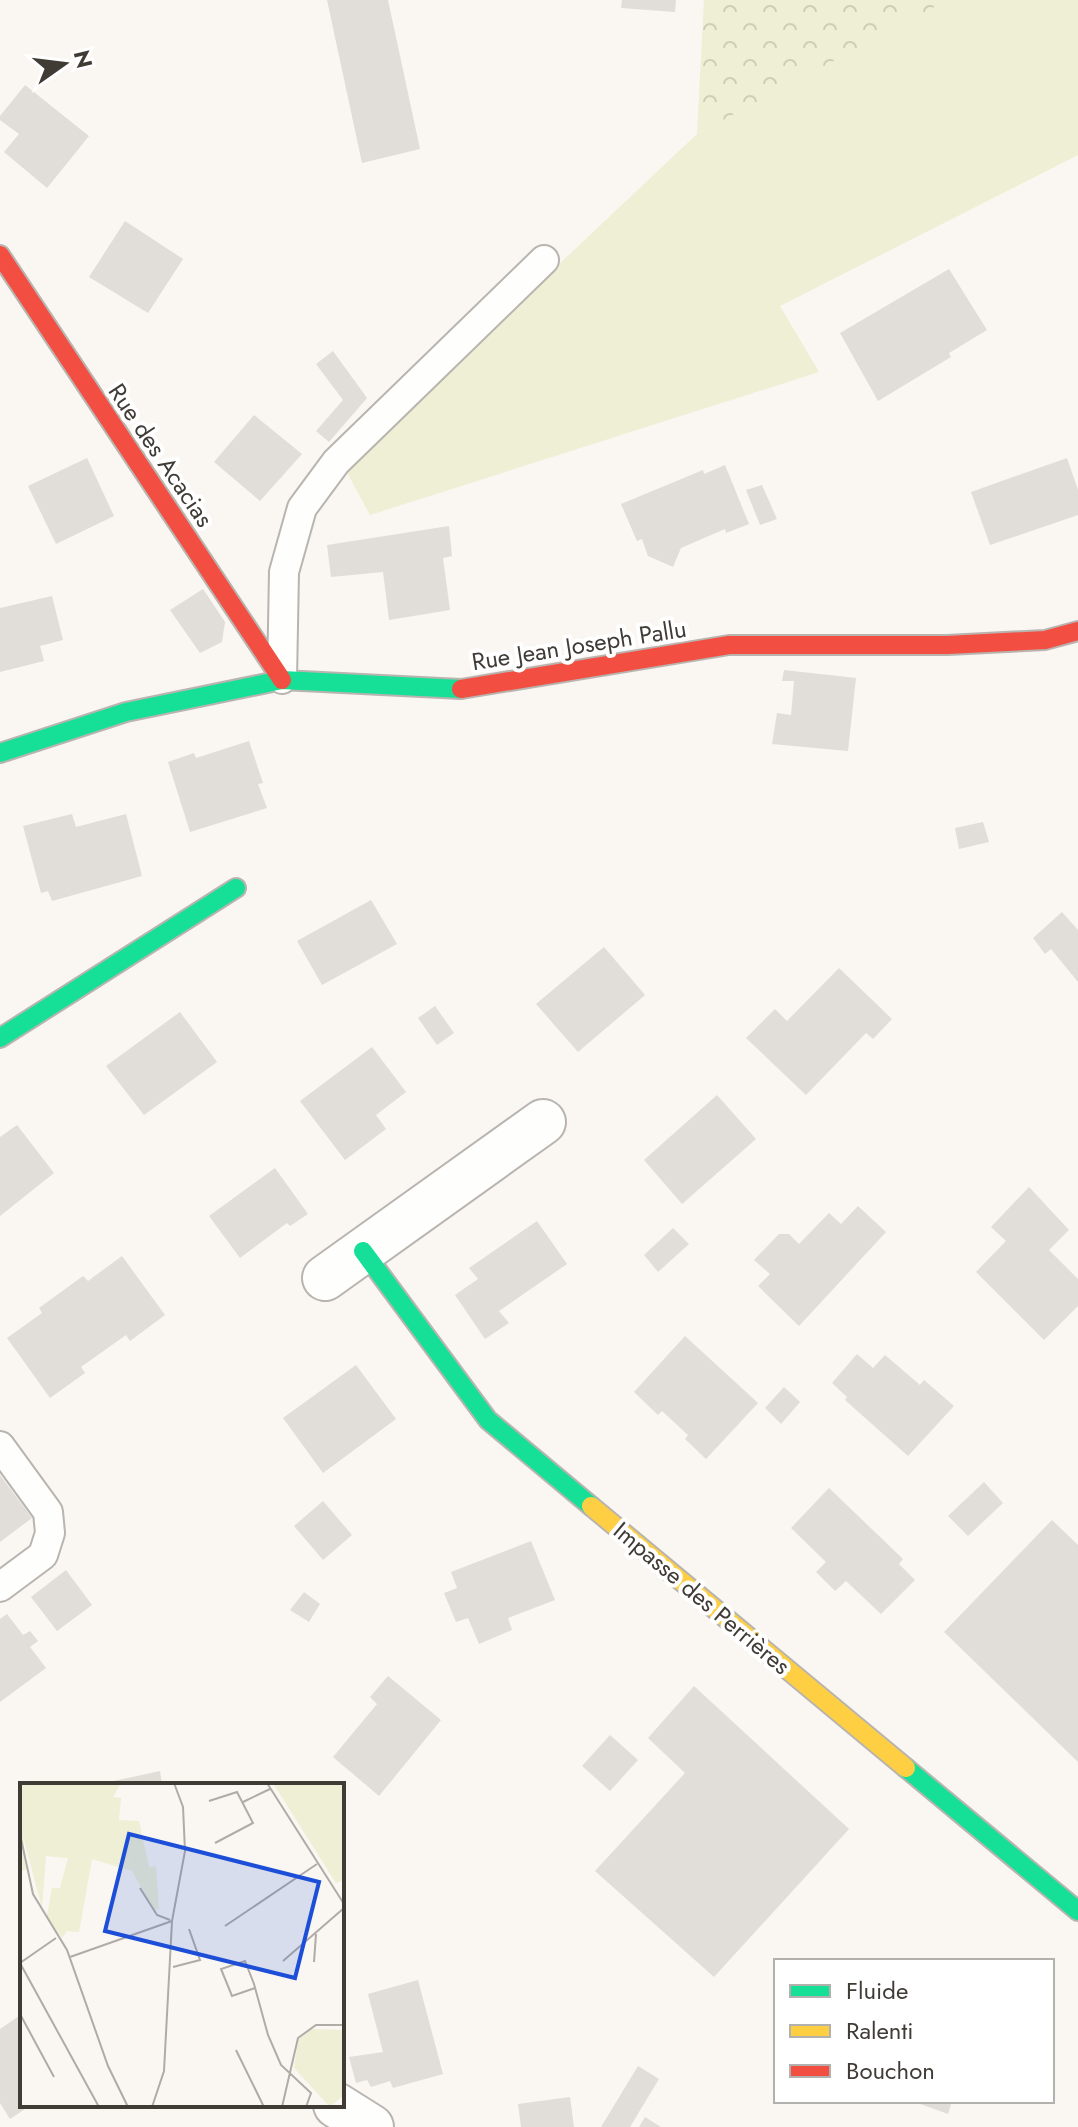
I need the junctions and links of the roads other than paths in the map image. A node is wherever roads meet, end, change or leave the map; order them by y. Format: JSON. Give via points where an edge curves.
{"nodes":[{"id":1,"x":0,"y":255,"type":"edge"},
{"id":2,"x":544,"y":260,"type":"dead end"},
{"id":3,"x":1078,"y":631,"type":"edge"},
{"id":4,"x":282,"y":680,"type":"junction"},
{"id":5,"x":0,"y":753,"type":"edge"},
{"id":6,"x":236,"y":888,"type":"dead end"},
{"id":7,"x":0,"y":1038,"type":"edge"},
{"id":8,"x":543,"y":1122,"type":"dead end"},
{"id":9,"x":363,"y":1251,"type":"junction"},
{"id":10,"x":325,"y":1278,"type":"dead end"},
{"id":11,"x":0,"y":1446,"type":"edge"},
{"id":12,"x":0,"y":1587,"type":"edge"},
{"id":13,"x":1078,"y":1911,"type":"edge"},
{"id":14,"x":339,"y":2107,"type":"edge"},
{"id":15,"x":371,"y":2127,"type":"edge"}],
"edges":[{"from":1,"to":4,"type":"street","name":"Rue des Acacias"},
{"from":2,"to":4,"type":"lane","via":[[336,462],[302,508],[284,572]]},
{"from":3,"to":4,"type":"street","name":"Rue Jean Joseph Pallu","via":[[1045,640],[947,645],[729,645],[469,689]]},
{"from":4,"to":5,"type":"street","name":"Rue Jean Joseph Pallu","via":[[126,712]]},
{"from":6,"to":7,"type":"street"},
{"from":8,"to":9,"type":"street"},
{"from":9,"to":10,"type":"street"},
{"from":9,"to":13,"type":"street","name":"Impasse des Perrières","via":[[488,1420]]},
{"from":11,"to":12,"type":"lane","via":[[48,1512],[50,1533],[43,1555]]},
{"from":14,"to":15,"type":"street"}]}
